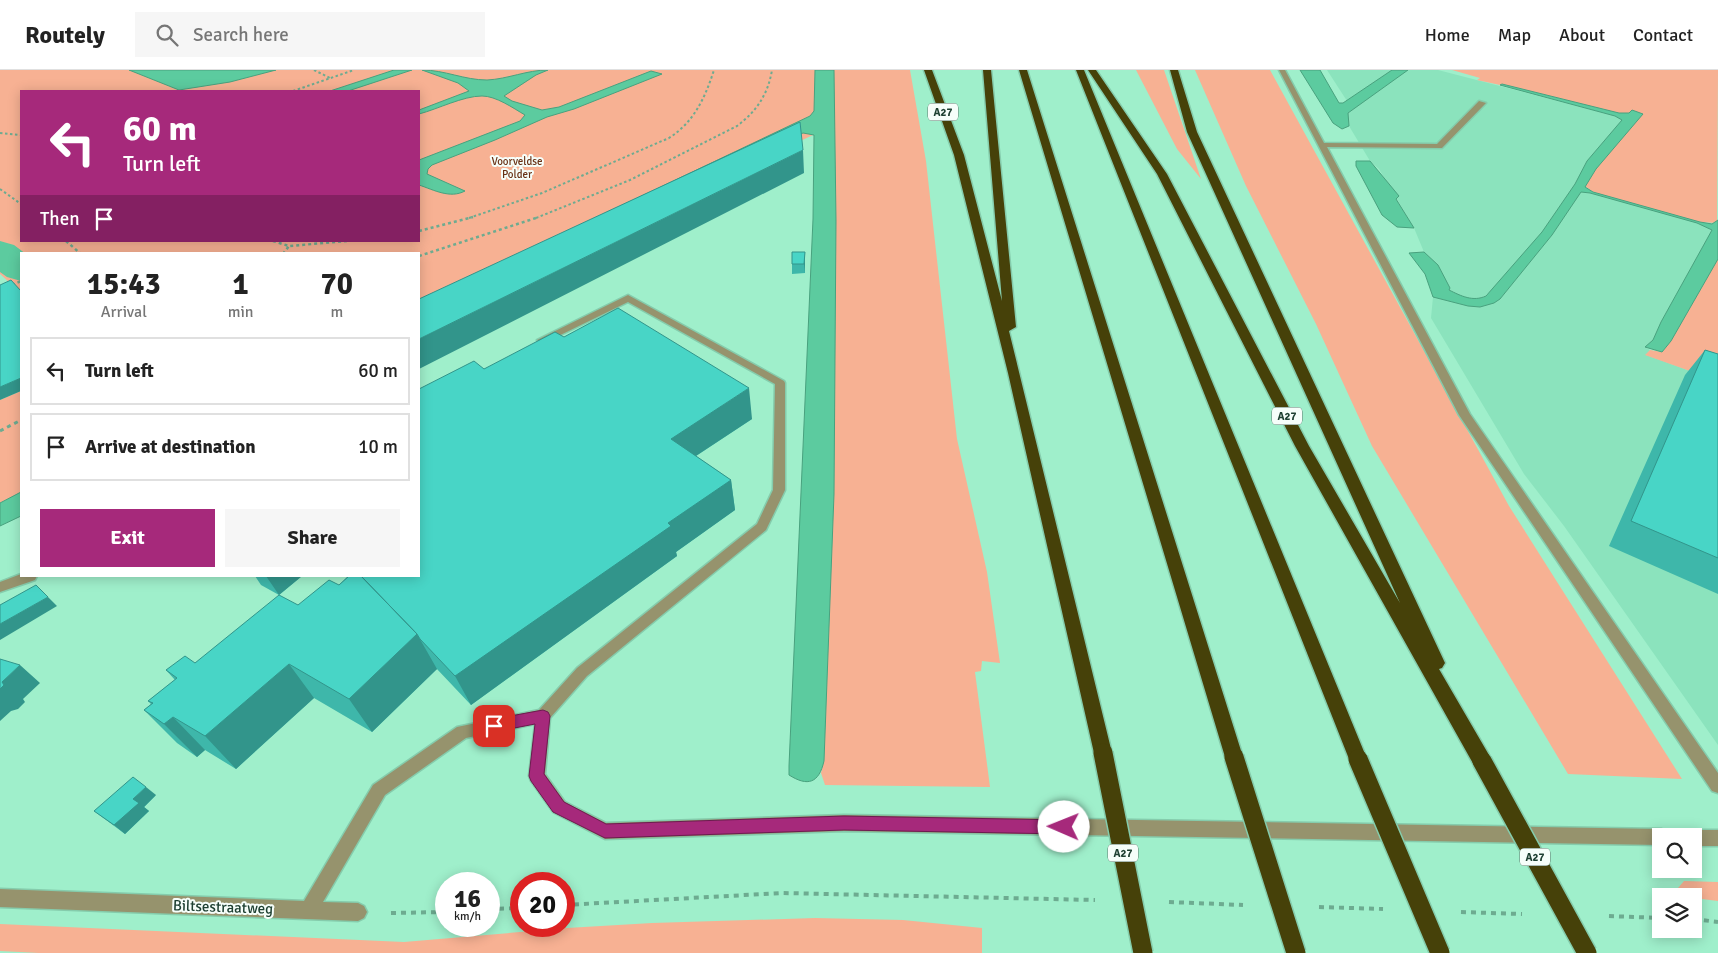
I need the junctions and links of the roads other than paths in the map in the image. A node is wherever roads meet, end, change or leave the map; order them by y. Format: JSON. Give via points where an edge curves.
{"nodes":[{"id":1,"x":928,"y":70,"type":"edge"},
{"id":2,"x":987,"y":70,"type":"edge"},
{"id":3,"x":1023,"y":70,"type":"edge"},
{"id":4,"x":1080,"y":70,"type":"edge"},
{"id":5,"x":1092,"y":70,"type":"edge"},
{"id":6,"x":1174,"y":70,"type":"edge"},
{"id":7,"x":1282,"y":70,"type":"edge"},
{"id":8,"x":1482,"y":103,"type":"dead end"},
{"id":9,"x":1322,"y":145,"type":"junction"},
{"id":10,"x":532,"y":345,"type":"edge"},
{"id":11,"x":1014,"y":373,"type":"junction"},
{"id":12,"x":27,"y":577,"type":"edge"},
{"id":13,"x":0,"y":587,"type":"edge"},
{"id":14,"x":543,"y":716,"type":"junction"},
{"id":15,"x":1482,"y":761,"type":"junction"},
{"id":16,"x":1718,"y":786,"type":"edge"},
{"id":17,"x":1652,"y":837,"type":"edge"},
{"id":18,"x":1702,"y":838,"type":"edge"},
{"id":19,"x":1718,"y":838,"type":"edge"},
{"id":20,"x":0,"y":898,"type":"edge"},
{"id":21,"x":309,"y":910,"type":"junction"},
{"id":22,"x":358,"y":912,"type":"road end"},
{"id":23,"x":1143,"y":953,"type":"edge"},
{"id":24,"x":1296,"y":953,"type":"edge"},
{"id":25,"x":1440,"y":953,"type":"edge"},
{"id":26,"x":1587,"y":953,"type":"edge"}],
"edges":[{"from":1,"to":11,"type":"highway","number":"A27","via":[[958,155]]},
{"from":2,"to":11,"type":"highway","number":"A27"},
{"from":3,"to":24,"type":"highway","bridge":true},
{"from":4,"to":25,"type":"highway","bridge":true,"via":[[1358,759]]},
{"from":5,"to":15,"type":"highway","number":"A27","via":[[1162,174],[1302,446]]},
{"from":6,"to":15,"type":"highway","number":"A27","via":[[1192,132]]},
{"from":7,"to":9,"type":"street"},
{"from":8,"to":9,"type":"street","via":[[1439,146]]},
{"from":9,"to":16,"type":"street","via":[[1465,416]]},
{"from":10,"to":14,"type":"street","via":[[628,298],[780,383],[779,490],[762,527],[582,672]]},
{"from":11,"to":23,"type":"highway","number":"A27","bridge":true,"via":[[1103,754]]},
{"from":12,"to":13,"type":"street"},
{"from":14,"to":17,"type":"street","via":[[536,776],[558,807],[605,831],[844,823]]},
{"from":14,"to":21,"type":"street","via":[[462,732],[379,790]]},
{"from":15,"to":26,"type":"highway","number":"A27","bridge":true},
{"from":18,"to":19,"type":"street"},
{"from":20,"to":21,"type":"street","name":"Biltsestraatweg"},
{"from":21,"to":22,"type":"street","name":"Biltsestraatweg"}]}
